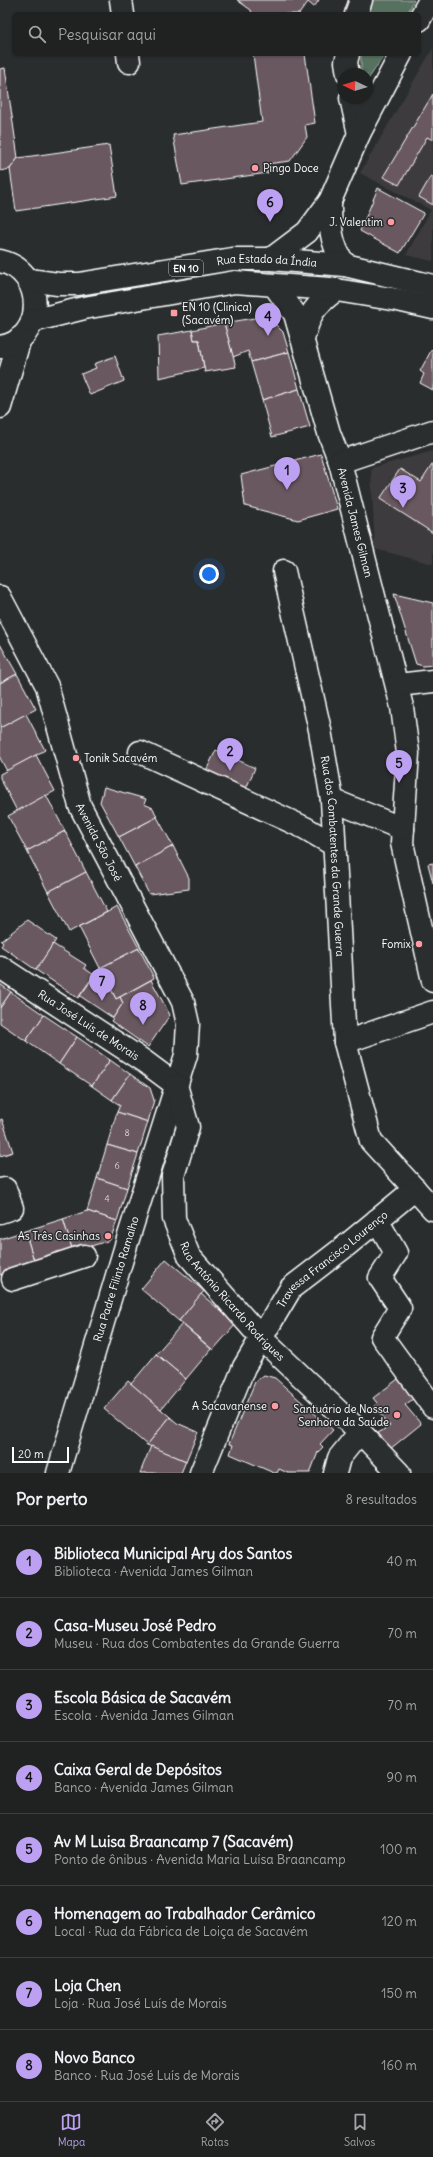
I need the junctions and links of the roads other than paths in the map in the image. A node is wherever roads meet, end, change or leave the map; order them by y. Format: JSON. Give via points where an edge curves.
{"nodes":[{"id":1,"x":121,"y":0,"type":"edge"},
{"id":2,"x":360,"y":0,"type":"edge"},
{"id":3,"x":430,"y":0,"type":"edge"},
{"id":4,"x":123,"y":12,"type":"edge"},
{"id":5,"x":357,"y":12,"type":"edge"},
{"id":6,"x":421,"y":16,"type":"edge"},
{"id":7,"x":348,"y":56,"type":"edge"},
{"id":8,"x":400,"y":56,"type":"edge"},
{"id":9,"x":347,"y":68,"type":"edge"},
{"id":10,"x":352,"y":104,"type":"edge"},
{"id":11,"x":359,"y":134,"type":"junction"},
{"id":12,"x":330,"y":201,"type":"junction"},
{"id":13,"x":270,"y":259,"type":"junction"},
{"id":14,"x":0,"y":262,"type":"edge"},
{"id":15,"x":345,"y":265,"type":"junction"},
{"id":16,"x":29,"y":280,"type":"junction"},
{"id":17,"x":274,"y":285,"type":"junction"},
{"id":18,"x":433,"y":286,"type":"edge"},
{"id":19,"x":336,"y":290,"type":"junction"},
{"id":20,"x":433,"y":308,"type":"edge"},
{"id":21,"x":26,"y":329,"type":"junction"},
{"id":22,"x":303,"y":340,"type":"junction"},
{"id":23,"x":0,"y":347,"type":"edge"},
{"id":24,"x":0,"y":406,"type":"edge"},
{"id":25,"x":433,"y":431,"type":"edge"},
{"id":26,"x":340,"y":462,"type":"junction"},
{"id":27,"x":284,"y":571,"type":"dead end"},
{"id":28,"x":0,"y":597,"type":"edge"},
{"id":29,"x":433,"y":681,"type":"edge"},
{"id":30,"x":398,"y":685,"type":"junction"},
{"id":31,"x":140,"y":752,"type":"dead end"},
{"id":32,"x":332,"y":800,"type":"junction"},
{"id":33,"x":403,"y":829,"type":"junction"},
{"id":34,"x":334,"y":845,"type":"junction"},
{"id":35,"x":0,"y":967,"type":"edge"},
{"id":36,"x":433,"y":981,"type":"edge"},
{"id":37,"x":433,"y":1012,"type":"edge"},
{"id":38,"x":345,"y":1042,"type":"junction"},
{"id":39,"x":176,"y":1085,"type":"junction"},
{"id":40,"x":0,"y":1190,"type":"edge"},
{"id":41,"x":426,"y":1196,"type":"edge"},
{"id":42,"x":0,"y":1212,"type":"edge"},
{"id":43,"x":377,"y":1220,"type":"junction"},
{"id":44,"x":84,"y":1256,"type":"dead end"},
{"id":45,"x":13,"y":1278,"type":"dead end"},
{"id":46,"x":262,"y":1339,"type":"junction"},
{"id":47,"x":433,"y":1407,"type":"edge"},
{"id":48,"x":360,"y":1432,"type":"junction"},
{"id":49,"x":204,"y":1472,"type":"edge"},
{"id":50,"x":58,"y":1473,"type":"edge"},
{"id":51,"x":335,"y":1473,"type":"edge"},
{"id":52,"x":399,"y":1473,"type":"edge"}],
"edges":[{"from":1,"to":4,"type":"street"},
{"from":2,"to":5,"type":"street"},
{"from":3,"to":6,"type":"street"},
{"from":7,"to":9,"type":"street"},
{"from":8,"to":11,"type":"street"},
{"from":10,"to":11,"type":"street"},
{"from":11,"to":12,"type":"street"},
{"from":12,"to":13,"type":"street","via":[[307,232]]},
{"from":12,"to":15,"type":"street","via":[[332,238],[337,254]]},
{"from":13,"to":15,"type":"street","name":"Rua Estado da Índia","number":"EN 10"},
{"from":13,"to":16,"type":"street","name":"Rua Estado da Índia","number":"EN 10","via":[[232,260],[79,284]]},
{"from":14,"to":16,"type":"street","via":[[14,266]]},
{"from":15,"to":18,"type":"street","name":"Rua Estado da Índia","number":"EN 10"},
{"from":16,"to":21,"type":"street","via":[[35,297],[35,310]]},
{"from":17,"to":19,"type":"street","name":"Rua Estado da Índia","number":"EN 10"},
{"from":17,"to":21,"type":"street","name":"Rua Estado da Índia","number":"EN 10","via":[[235,282],[213,285],[84,308]]},
{"from":17,"to":22,"type":"street","name":"Avenida James Gilman","via":[[295,314]]},
{"from":19,"to":20,"type":"street","name":"Rua Estado da Índia","number":"EN 10"},
{"from":19,"to":22,"type":"street","via":[[310,315]]},
{"from":21,"to":23,"type":"street","number":"EN 10","via":[[6,346]]},
{"from":21,"to":24,"type":"street"},
{"from":22,"to":26,"type":"street","name":"Avenida James Gilman","via":[[329,433]]},
{"from":25,"to":26,"type":"street"},
{"from":26,"to":30,"type":"street","name":"Avenida James Gilman"},
{"from":27,"to":32,"type":"street","name":"Rua dos Combatentes da Grande Guerra","via":[[320,730]]},
{"from":28,"to":39,"type":"street","name":"Avenida São José","via":[[48,686],[80,806],[183,1002],[188,1024],[186,1055]]},
{"from":29,"to":30,"type":"street"},
{"from":30,"to":33,"type":"street","name":"Avenida James Gilman","via":[[408,753]]},
{"from":31,"to":34,"type":"street","via":[[305,828]]},
{"from":32,"to":33,"type":"street"},
{"from":32,"to":34,"type":"street","name":"Rua dos Combatentes da Grande Guerra"},
{"from":33,"to":36,"type":"street","name":"Avenida James Gilman","via":[[402,843]]},
{"from":34,"to":38,"type":"street","name":"Rua dos Combatentes da Grande Guerra"},
{"from":35,"to":39,"type":"street","name":"Rua José Luís de Morais"},
{"from":37,"to":38,"type":"street"},
{"from":38,"to":41,"type":"street","name":"Rua dos Combatentes da Grande Guerra","via":[[371,1141]]},
{"from":39,"to":46,"type":"street","name":"Rua António Ricardo Rodrigues","via":[[188,1127],[173,1176],[174,1219],[189,1256]]},
{"from":39,"to":50,"type":"street","name":"Rua Padre Filinto Ramalho"},
{"from":40,"to":42,"type":"street","via":[[5,1189],[12,1208]]},
{"from":41,"to":43,"type":"street","name":"Travessa Francisco Lourenço"},
{"from":43,"to":46,"type":"street","name":"Travessa Francisco Lourenço","via":[[291,1288]]},
{"from":43,"to":47,"type":"street","via":[[396,1254],[380,1278],[400,1308],[382,1337]]},
{"from":44,"to":45,"type":"street"},
{"from":46,"to":48,"type":"street","name":"Rua António Ricardo Rodrigues"},
{"from":46,"to":49,"type":"street","name":"Travessa Francisco Lourenço","via":[[244,1367]]},
{"from":48,"to":51,"type":"street","via":[[339,1458]]},
{"from":48,"to":52,"type":"street","name":"Rua António Ricardo Rodrigues"}]}
